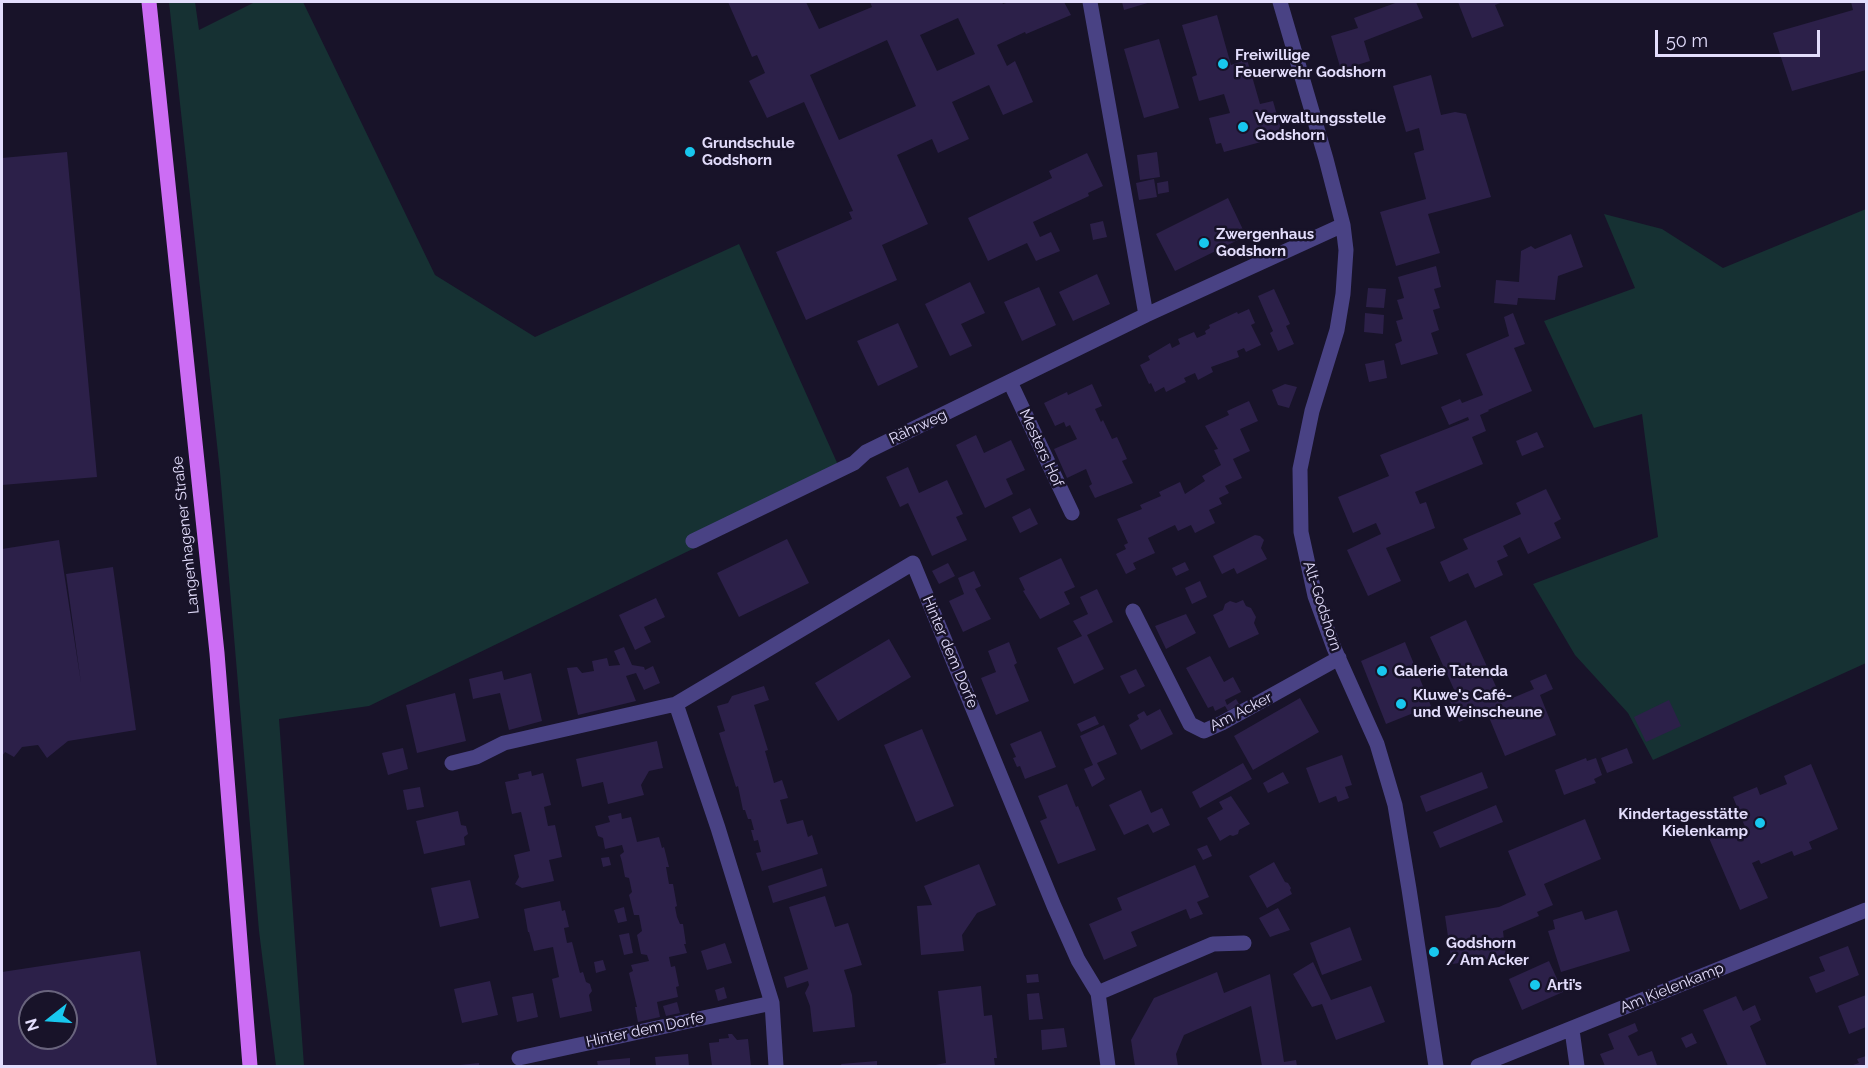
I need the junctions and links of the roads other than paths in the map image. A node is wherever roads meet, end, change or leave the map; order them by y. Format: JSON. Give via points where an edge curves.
{"nodes":[{"id":1,"x":149,"y":2,"type":"edge"},
{"id":2,"x":1090,"y":2,"type":"edge"},
{"id":3,"x":1280,"y":2,"type":"edge"},
{"id":4,"x":1342,"y":225,"type":"junction"},
{"id":5,"x":1146,"y":315,"type":"junction"},
{"id":6,"x":1010,"y":382,"type":"junction"},
{"id":7,"x":1072,"y":513,"type":"dead end"},
{"id":8,"x":693,"y":541,"type":"dead end"},
{"id":9,"x":1133,"y":611,"type":"dead end"},
{"id":10,"x":1339,"y":658,"type":"junction"},
{"id":11,"x":676,"y":704,"type":"junction"},
{"id":12,"x":452,"y":763,"type":"dead end"},
{"id":13,"x":1865,"y":916,"type":"edge"},
{"id":14,"x":1244,"y":943,"type":"dead end"},
{"id":15,"x":1098,"y":993,"type":"junction"},
{"id":16,"x":772,"y":1003,"type":"junction"},
{"id":17,"x":1572,"y":1030,"type":"junction"},
{"id":18,"x":519,"y":1058,"type":"dead end"},
{"id":19,"x":250,"y":1066,"type":"edge"},
{"id":20,"x":776,"y":1066,"type":"edge"},
{"id":21,"x":1108,"y":1066,"type":"edge"},
{"id":22,"x":1436,"y":1066,"type":"edge"},
{"id":23,"x":1478,"y":1066,"type":"edge"},
{"id":24,"x":1577,"y":1066,"type":"edge"}],
"edges":[{"from":1,"to":19,"type":"main road","name":"Langenhagener Straße","via":[[217,653]]},
{"from":2,"to":5,"type":"street"},
{"from":3,"to":4,"type":"street","name":"Alt-Godshorn"},
{"from":4,"to":5,"type":"street","name":"Rährweg"},
{"from":4,"to":10,"type":"street","name":"Alt-Godshorn","via":[[1346,260],[1343,294],[1337,330],[1306,436],[1300,480],[1306,561]]},
{"from":5,"to":6,"type":"street","name":"Rährweg"},
{"from":6,"to":7,"type":"street","name":"Mesters Hof"},
{"from":6,"to":8,"type":"street","name":"Rährweg"},
{"from":9,"to":10,"type":"street","name":"Am Acker","via":[[1190,724],[1204,731]]},
{"from":10,"to":22,"type":"street","name":"Alt-Godshorn","via":[[1377,744],[1395,805]]},
{"from":11,"to":12,"type":"street","name":"Hinter dem Dorfe","via":[[504,743],[476,757]]},
{"from":11,"to":15,"type":"street","name":"Hinter dem Dorfe","via":[[913,563],[1054,906]]},
{"from":11,"to":16,"type":"street"},
{"from":13,"to":17,"type":"street","name":"Am Kielenkamp","via":[[1678,985]]},
{"from":14,"to":15,"type":"street","via":[[1213,944]]},
{"from":15,"to":21,"type":"street","name":"Hinter dem Dorfe"},
{"from":16,"to":18,"type":"street","name":"Hinter dem Dorfe"},
{"from":16,"to":20,"type":"street"},
{"from":17,"to":23,"type":"street","name":"Am Kielenkamp"},
{"from":17,"to":24,"type":"street"}]}
